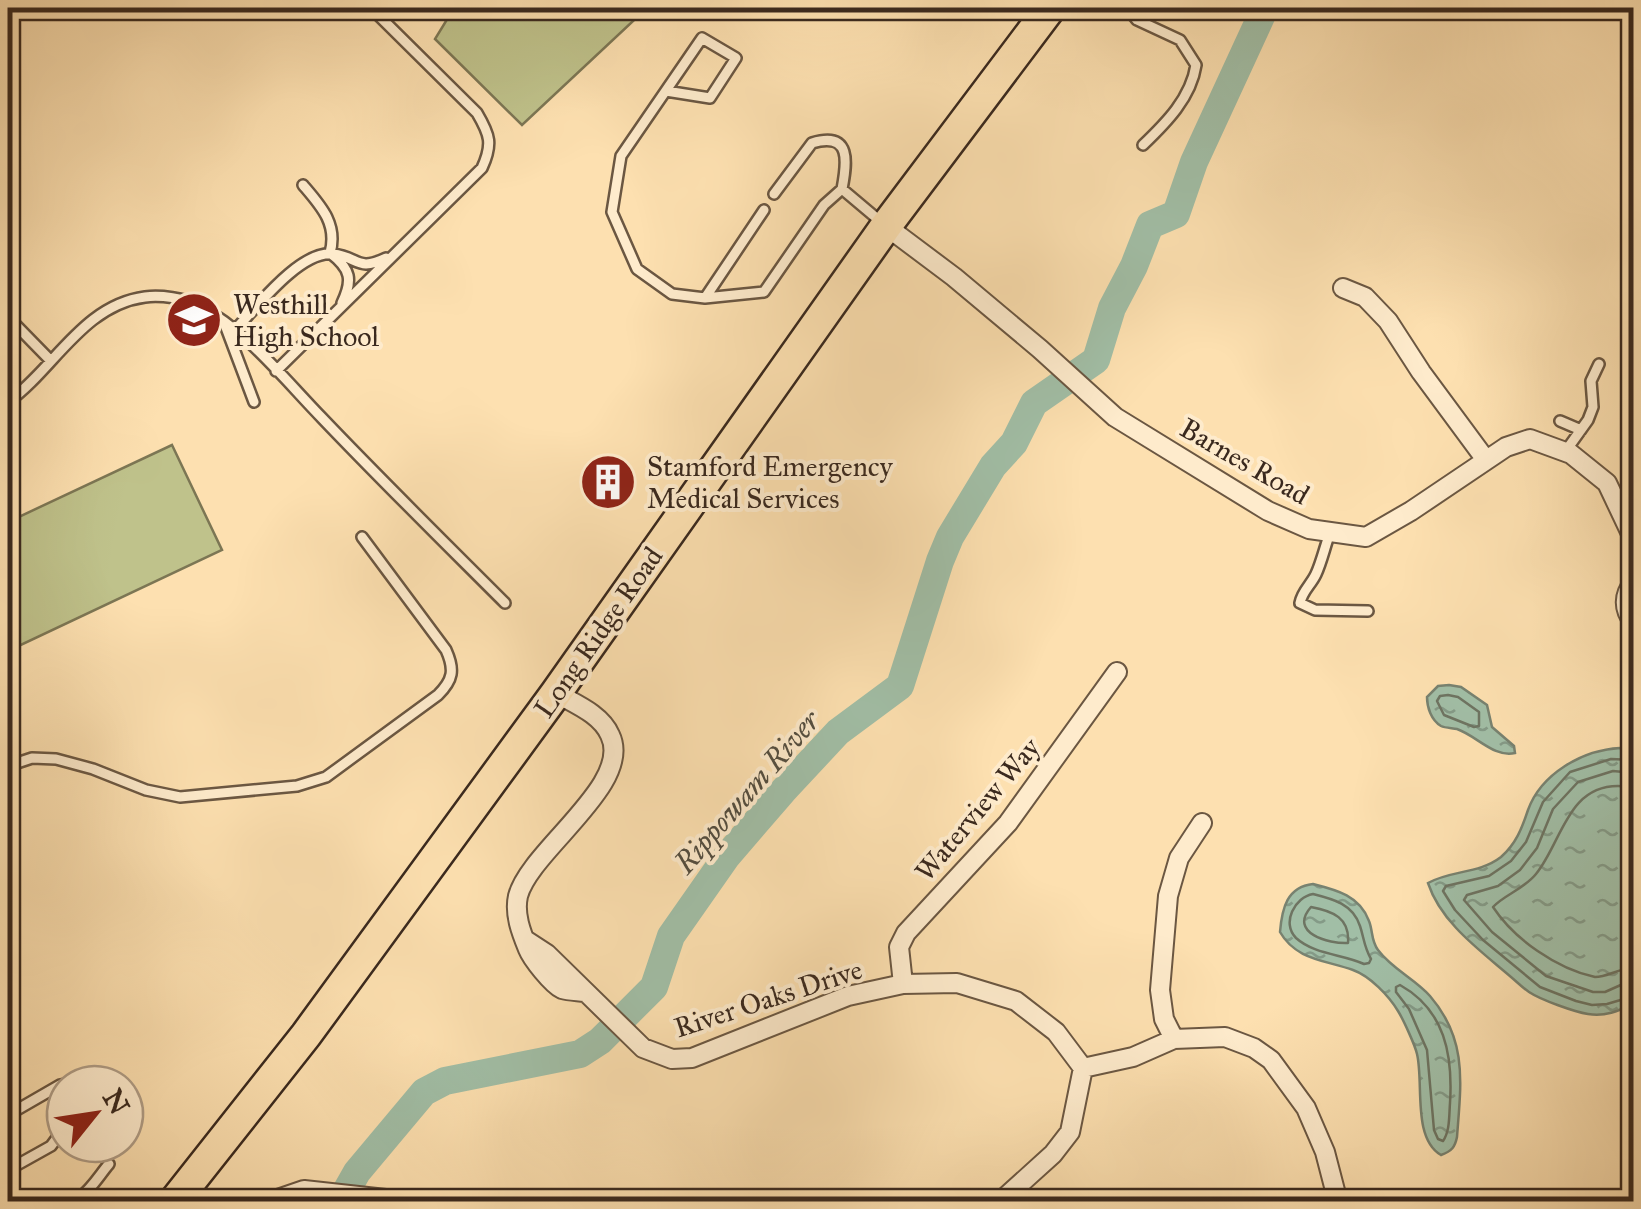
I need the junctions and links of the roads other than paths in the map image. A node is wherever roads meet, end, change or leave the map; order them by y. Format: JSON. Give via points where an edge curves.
{"nodes":[{"id":1,"x":371,"y":8,"type":"edge"},
{"id":2,"x":1050,"y":8,"type":"edge"},
{"id":3,"x":1127,"y":8,"type":"edge"},
{"id":4,"x":1330,"y":8,"type":"edge"},
{"id":5,"x":1382,"y":8,"type":"edge"},
{"id":6,"x":666,"y":91,"type":"junction"},
{"id":7,"x":1143,"y":145,"type":"dead end"},
{"id":8,"x":302,"y":185,"type":"dead end"},
{"id":9,"x":842,"y":189,"type":"junction"},
{"id":10,"x":774,"y":194,"type":"dead end"},
{"id":11,"x":764,"y":210,"type":"dead end"},
{"id":12,"x":886,"y":226,"type":"junction"},
{"id":13,"x":330,"y":253,"type":"junction"},
{"id":14,"x":394,"y":255,"type":"junction"},
{"id":15,"x":1343,"y":288,"type":"dead end"},
{"id":16,"x":706,"y":298,"type":"junction"},
{"id":17,"x":338,"y":310,"type":"junction"},
{"id":18,"x":8,"y":317,"type":"edge"},
{"id":19,"x":224,"y":322,"type":"junction"},
{"id":20,"x":234,"y":331,"type":"junction"},
{"id":21,"x":50,"y":361,"type":"junction"},
{"id":22,"x":1599,"y":364,"type":"dead end"},
{"id":23,"x":276,"y":371,"type":"junction"},
{"id":24,"x":8,"y":402,"type":"edge"},
{"id":25,"x":254,"y":402,"type":"dead end"},
{"id":26,"x":1560,"y":420,"type":"dead end"},
{"id":27,"x":1581,"y":430,"type":"junction"},
{"id":28,"x":1565,"y":452,"type":"junction"},
{"id":29,"x":1486,"y":460,"type":"junction"},
{"id":30,"x":1330,"y":532,"type":"junction"},
{"id":31,"x":362,"y":537,"type":"dead end"},
{"id":32,"x":1634,"y":540,"type":"edge"},
{"id":33,"x":1634,"y":582,"type":"edge"},
{"id":34,"x":505,"y":604,"type":"dead end"},
{"id":35,"x":1368,"y":611,"type":"dead end"},
{"id":36,"x":1634,"y":623,"type":"edge"},
{"id":37,"x":1117,"y":672,"type":"dead end"},
{"id":38,"x":556,"y":692,"type":"junction"},
{"id":39,"x":8,"y":766,"type":"edge"},
{"id":40,"x":1202,"y":823,"type":"dead end"},
{"id":41,"x":903,"y":984,"type":"junction"},
{"id":42,"x":1174,"y":1038,"type":"junction"},
{"id":43,"x":1083,"y":1068,"type":"junction"},
{"id":44,"x":45,"y":1094,"type":"edge"},
{"id":45,"x":8,"y":1116,"type":"edge"},
{"id":46,"x":45,"y":1150,"type":"edge"},
{"id":47,"x":109,"y":1164,"type":"dead end"},
{"id":48,"x":8,"y":1170,"type":"edge"},
{"id":49,"x":404,"y":1200,"type":"edge"},
{"id":50,"x":38,"y":1202,"type":"edge"},
{"id":51,"x":174,"y":1202,"type":"edge"},
{"id":52,"x":268,"y":1202,"type":"edge"},
{"id":53,"x":1000,"y":1202,"type":"edge"},
{"id":54,"x":1338,"y":1202,"type":"edge"}],
"edges":[{"from":1,"to":14,"type":"lane","via":[[477,113],[490,152],[482,168]]},
{"from":2,"to":12,"type":"main road","name":"Long Ridge Road"},
{"from":3,"to":7,"type":"lane","via":[[1137,20],[1180,40],[1196,65],[1194,82]]},
{"from":4,"to":5,"type":"lane"},
{"from":6,"to":6,"type":"lane","via":[[702,38],[736,58],[710,98]]},
{"from":6,"to":16,"type":"lane","via":[[621,156],[612,212],[637,270],[672,294]]},
{"from":8,"to":13,"type":"lane","via":[[331,225]]},
{"from":9,"to":10,"type":"lane","via":[[844,149],[822,140],[812,143]]},
{"from":9,"to":12,"type":"lane"},
{"from":9,"to":16,"type":"lane","via":[[764,292]]},
{"from":11,"to":16,"type":"lane"},
{"from":12,"to":30,"type":"street","name":"Barnes Road","via":[[1107,410],[1268,511]]},
{"from":12,"to":38,"type":"main road","name":"Long Ridge Road"},
{"from":13,"to":14,"type":"lane","via":[[361,265]]},
{"from":13,"to":17,"type":"lane","via":[[349,273]]},
{"from":13,"to":20,"type":"lane","via":[[293,271]]},
{"from":14,"to":17,"type":"lane"},
{"from":15,"to":29,"type":"street","via":[[1365,297],[1388,321]]},
{"from":17,"to":23,"type":"lane"},
{"from":18,"to":21,"type":"lane"},
{"from":19,"to":20,"type":"lane"},
{"from":19,"to":21,"type":"lane","via":[[194,303],[146,297],[95,318]]},
{"from":19,"to":25,"type":"lane"},
{"from":20,"to":23,"type":"lane"},
{"from":21,"to":24,"type":"lane"},
{"from":22,"to":27,"type":"lane","via":[[1591,381],[1593,407]]},
{"from":23,"to":34,"type":"lane"},
{"from":26,"to":27,"type":"lane"},
{"from":27,"to":28,"type":"lane"},
{"from":28,"to":29,"type":"street","name":"Barnes Road","via":[[1530,439]]},
{"from":28,"to":32,"type":"street","name":"Barnes Road","via":[[1607,483]]},
{"from":29,"to":30,"type":"street","name":"Barnes Road","via":[[1366,537]]},
{"from":30,"to":35,"type":"lane","via":[[1300,603],[1314,610]]},
{"from":31,"to":39,"type":"lane","via":[[446,650],[452,672],[438,696],[326,777],[180,798],[56,759]]},
{"from":33,"to":36,"type":"street","via":[[1625,606]]},
{"from":37,"to":41,"type":"street","name":"Waterview Way","via":[[1008,823],[906,933],[898,947]]},
{"from":38,"to":41,"type":"street","name":"River Oaks Drive","via":[[603,724],[614,744],[605,780],[540,860],[518,899],[518,926],[528,952],[560,988],[585,992],[642,1048],[672,1059],[692,1058],[848,996]]},
{"from":38,"to":51,"type":"main road","name":"Long Ridge Road","via":[[306,1035]]},
{"from":40,"to":42,"type":"street","via":[[1179,858],[1168,896],[1160,990]]},
{"from":41,"to":43,"type":"street","name":"River Oaks Drive","via":[[957,983],[1016,1001],[1056,1032]]},
{"from":42,"to":43,"type":"street","via":[[1133,1057]]},
{"from":42,"to":54,"type":"street","via":[[1225,1037],[1272,1060],[1318,1132]]},
{"from":43,"to":53,"type":"street","via":[[1070,1132]]},
{"from":44,"to":45,"type":"lane"},
{"from":46,"to":48,"type":"lane"},
{"from":47,"to":50,"type":"lane","via":[[80,1197]]},
{"from":49,"to":52,"type":"street","via":[[304,1190]]}]}
